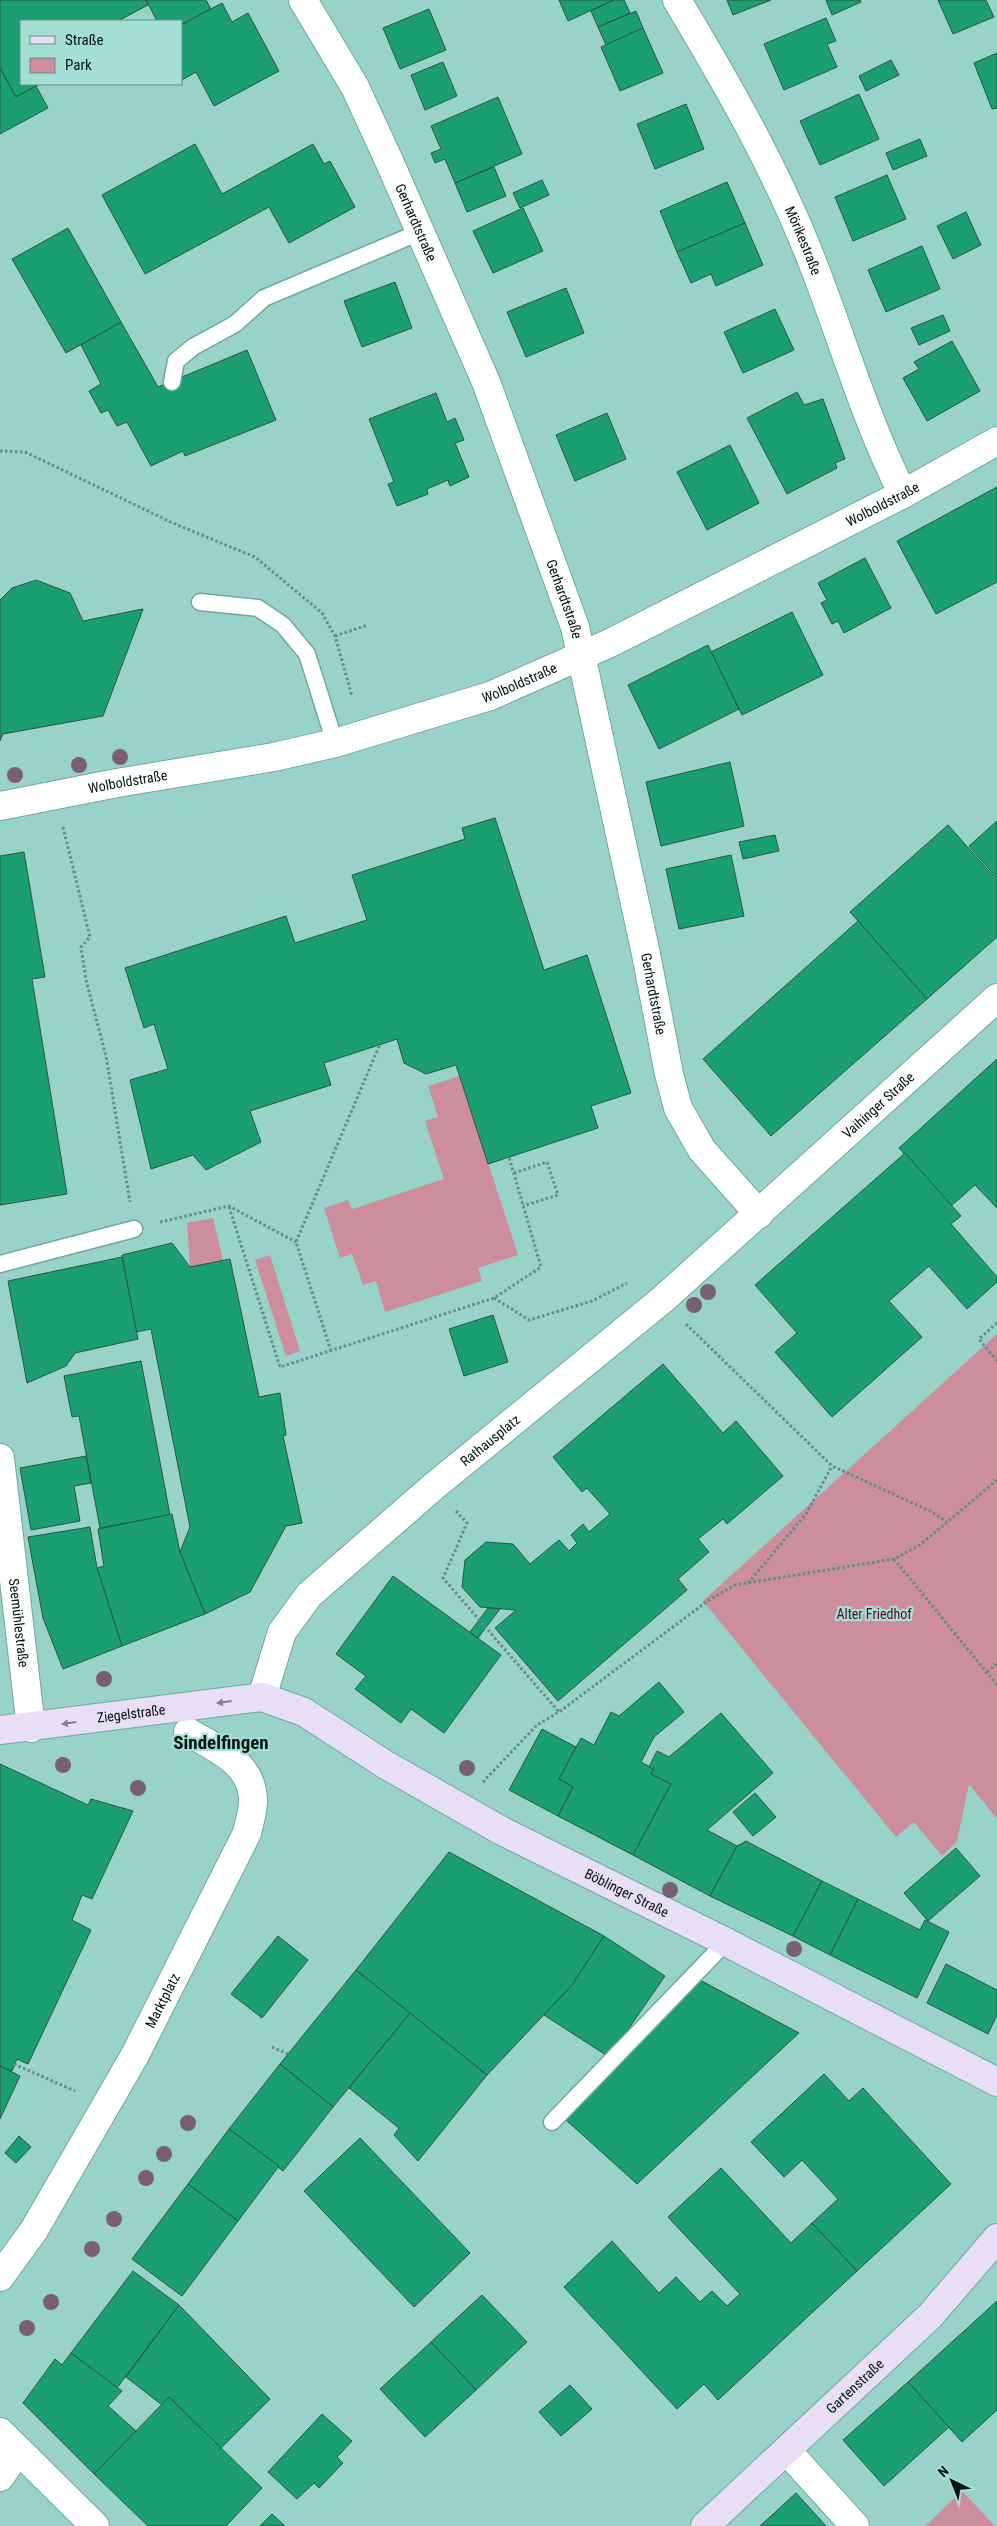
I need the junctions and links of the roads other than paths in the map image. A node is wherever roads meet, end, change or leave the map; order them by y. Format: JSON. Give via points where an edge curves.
{"nodes":[{"id":1,"x":303,"y":0,"type":"edge"},
{"id":2,"x":678,"y":0,"type":"edge"},
{"id":3,"x":420,"y":232,"type":"junction"},
{"id":4,"x":172,"y":382,"type":"dead end"},
{"id":5,"x":997,"y":441,"type":"edge"},
{"id":6,"x":903,"y":494,"type":"junction"},
{"id":7,"x":200,"y":602,"type":"dead end"},
{"id":8,"x":583,"y":657,"type":"junction"},
{"id":9,"x":335,"y":743,"type":"junction"},
{"id":10,"x":0,"y":806,"type":"edge"},
{"id":11,"x":997,"y":998,"type":"edge"},
{"id":12,"x":759,"y":1214,"type":"junction"},
{"id":13,"x":134,"y":1229,"type":"dead end"},
{"id":14,"x":0,"y":1264,"type":"edge"},
{"id":15,"x":0,"y":1458,"type":"edge"},
{"id":16,"x":9,"y":1612,"type":"edge"},
{"id":17,"x":262,"y":1697,"type":"junction"},
{"id":18,"x":31,"y":1728,"type":"junction"},
{"id":19,"x":0,"y":1730,"type":"edge"},
{"id":20,"x":188,"y":1732,"type":"dead end"},
{"id":21,"x":726,"y":1942,"type":"junction"},
{"id":22,"x":997,"y":2082,"type":"edge"},
{"id":23,"x":552,"y":2122,"type":"dead end"},
{"id":24,"x":997,"y":2238,"type":"edge"},
{"id":25,"x":0,"y":2277,"type":"edge"},
{"id":26,"x":9,"y":2442,"type":"edge"},
{"id":27,"x":787,"y":2451,"type":"junction"},
{"id":28,"x":0,"y":2477,"type":"edge"},
{"id":29,"x":96,"y":2526,"type":"edge"},
{"id":30,"x":705,"y":2526,"type":"edge"},
{"id":31,"x":855,"y":2526,"type":"edge"}],
"edges":[{"from":1,"to":3,"type":"street","name":"Gerhardtstraße","via":[[354,88]]},
{"from":2,"to":6,"type":"street","name":"Mörikestraße","via":[[733,93],[776,176],[815,268],[867,415]]},
{"from":3,"to":4,"type":"lane","via":[[264,298],[235,324],[193,347],[176,361]]},
{"from":3,"to":8,"type":"street","name":"Gerhardtstraße","via":[[486,382]]},
{"from":5,"to":6,"type":"street","name":"Wolboldstraße"},
{"from":6,"to":8,"type":"street","name":"Wolboldstraße"},
{"from":7,"to":9,"type":"lane","via":[[258,608],[283,625],[307,654]]},
{"from":8,"to":9,"type":"street","name":"Wolboldstraße","via":[[490,696]]},
{"from":8,"to":12,"type":"street","name":"Gerhardtstraße","via":[[678,1108],[702,1150]]},
{"from":9,"to":10,"type":"street","name":"Wolboldstraße"},
{"from":11,"to":12,"type":"street","name":"Vaihinger Straße"},
{"from":12,"to":17,"type":"street","name":"Rathausplatz","via":[[662,1300],[433,1487],[309,1595],[282,1632]]},
{"from":13,"to":14,"type":"lane"},
{"from":15,"to":16,"type":"street","name":"Seemühlestraße"},
{"from":16,"to":18,"type":"street","name":"Seemühlestraße"},
{"from":17,"to":18,"type":"main road","name":"Ziegelstraße","one_way":true},
{"from":17,"to":21,"type":"main road","name":"Böblinger Straße","via":[[304,1712],[386,1765],[502,1831]]},
{"from":18,"to":19,"type":"main road","name":"Ziegelstraße"},
{"from":20,"to":25,"type":"street","name":"Marktplatz","via":[[237,1761],[253,1798],[247,1833],[135,2056],[34,2230]]},
{"from":21,"to":22,"type":"main road","name":"Böblinger Straße"},
{"from":21,"to":23,"type":"lane"},
{"from":24,"to":27,"type":"main road","name":"Gartenstraße","via":[[930,2316]]},
{"from":26,"to":28,"type":"street"},
{"from":26,"to":29,"type":"street"},
{"from":27,"to":30,"type":"main road","name":"Gartenstraße"},
{"from":27,"to":31,"type":"street"}]}
